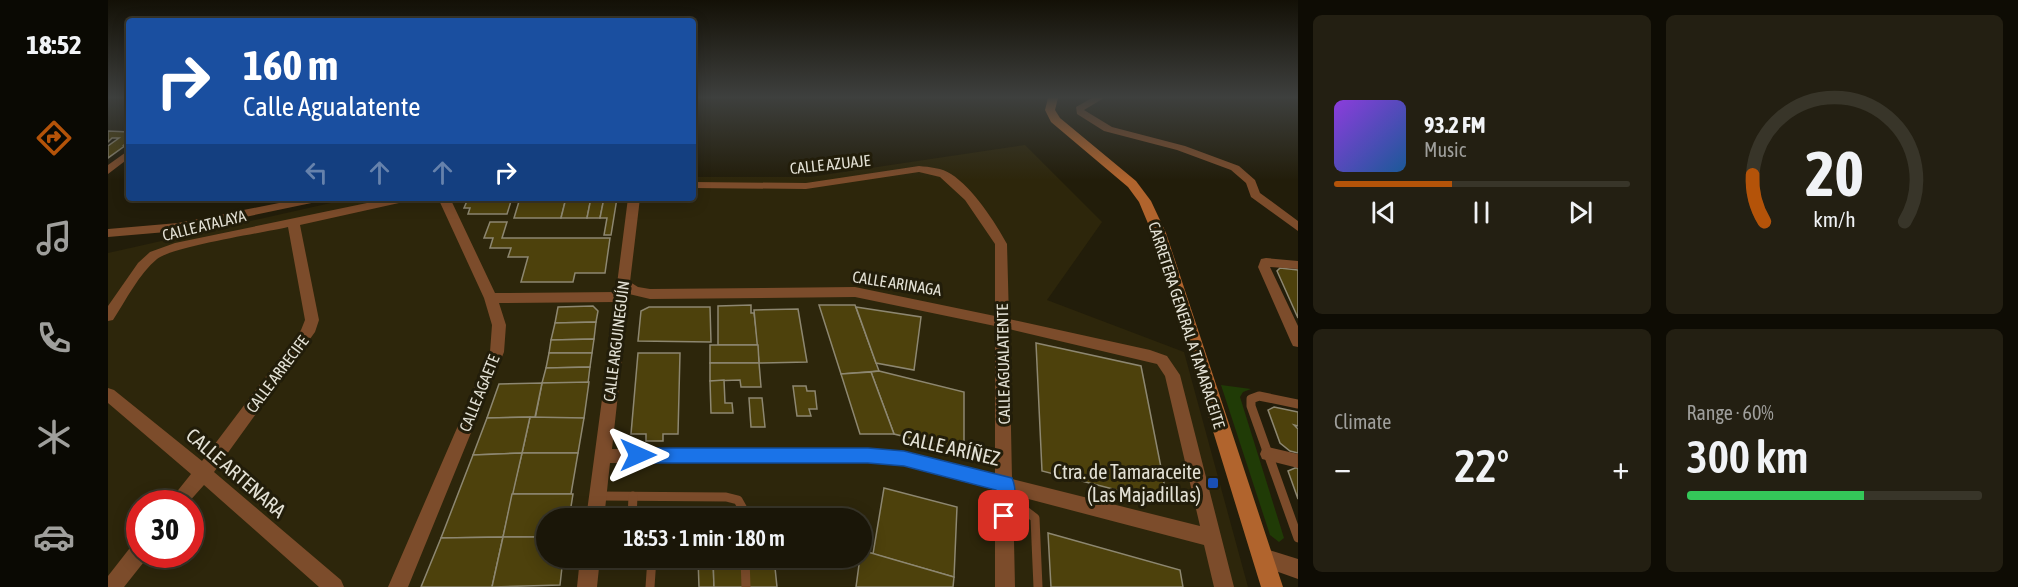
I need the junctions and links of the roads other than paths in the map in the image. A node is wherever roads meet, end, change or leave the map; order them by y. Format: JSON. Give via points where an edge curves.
{"nodes":[{"id":1,"x":1062,"y":125,"type":"edge"},
{"id":2,"x":1102,"y":125,"type":"edge"},
{"id":3,"x":126,"y":156,"type":"edge"},
{"id":4,"x":934,"y":170,"type":"joint"},
{"id":5,"x":108,"y":171,"type":"edge"},
{"id":6,"x":696,"y":185,"type":"edge"},
{"id":7,"x":306,"y":201,"type":"edge"},
{"id":8,"x":394,"y":201,"type":"edge"},
{"id":9,"x":445,"y":201,"type":"edge"},
{"id":10,"x":634,"y":201,"type":"edge"},
{"id":11,"x":293,"y":222,"type":"junction"},
{"id":12,"x":1298,"y":227,"type":"edge"},
{"id":13,"x":108,"y":233,"type":"edge"},
{"id":14,"x":1298,"y":265,"type":"edge"},
{"id":15,"x":622,"y":290,"type":"junction"},
{"id":16,"x":491,"y":298,"type":"junction"},
{"id":17,"x":108,"y":316,"type":"edge"},
{"id":18,"x":1002,"y":322,"type":"junction"},
{"id":19,"x":1298,"y":342,"type":"edge"},
{"id":20,"x":108,"y":394,"type":"edge"},
{"id":21,"x":1298,"y":404,"type":"edge"},
{"id":22,"x":1268,"y":454,"type":"junction"},
{"id":23,"x":603,"y":456,"type":"junction"},
{"id":24,"x":1298,"y":461,"type":"edge"},
{"id":25,"x":203,"y":472,"type":"junction"},
{"id":26,"x":188,"y":490,"type":"edge"},
{"id":27,"x":1005,"y":490,"type":"junction"},
{"id":28,"x":598,"y":496,"type":"junction"},
{"id":29,"x":633,"y":496,"type":"junction"},
{"id":30,"x":596,"y":508,"type":"edge"},
{"id":31,"x":632,"y":508,"type":"edge"},
{"id":32,"x":742,"y":508,"type":"edge"},
{"id":33,"x":1211,"y":538,"type":"junction"},
{"id":34,"x":1298,"y":538,"type":"edge"},
{"id":35,"x":1263,"y":557,"type":"junction"},
{"id":36,"x":127,"y":568,"type":"edge"},
{"id":37,"x":589,"y":568,"type":"edge"},
{"id":38,"x":651,"y":568,"type":"edge"},
{"id":39,"x":745,"y":568,"type":"edge"},
{"id":40,"x":1298,"y":569,"type":"edge"},
{"id":41,"x":112,"y":587,"type":"edge"},
{"id":42,"x":334,"y":587,"type":"edge"},
{"id":43,"x":398,"y":587,"type":"edge"},
{"id":44,"x":587,"y":587,"type":"edge"},
{"id":45,"x":650,"y":587,"type":"edge"},
{"id":46,"x":746,"y":587,"type":"edge"},
{"id":47,"x":1005,"y":587,"type":"edge"},
{"id":48,"x":1038,"y":587,"type":"edge"},
{"id":49,"x":1224,"y":587,"type":"edge"},
{"id":50,"x":1272,"y":587,"type":"edge"}],
"edges":[{"from":1,"to":35,"type":"main road","name":"CARRETERA GENERAL A TAMARACEITE","via":[[1132,184],[1145,201]]},
{"from":2,"to":12,"type":"street","via":[[1235,168],[1251,182],[1255,195]]},
{"from":3,"to":5,"type":"street"},
{"from":4,"to":6,"type":"street","name":"CALLE AZUAJE","via":[[806,186]]},
{"from":4,"to":18,"type":"street","name":"CALLE AGUALATENTE","via":[[949,177],[994,229],[1001,244]]},
{"from":7,"to":13,"type":"street","via":[[178,227]]},
{"from":8,"to":11,"type":"street","name":"CALLE ATALAYA"},
{"from":9,"to":16,"type":"street","name":"CALLE AGAETE"},
{"from":10,"to":15,"type":"street","name":"CALLE ARGUINEGUÍN"},
{"from":11,"to":17,"type":"street","name":"CALLE ATALAYA","via":[[154,255]]},
{"from":11,"to":25,"type":"street","name":"CALLE ARRECIFE","via":[[312,320],[308,332]]},
{"from":14,"to":19,"type":"street","via":[[1275,261],[1266,262],[1264,267]]},
{"from":15,"to":16,"type":"street","name":"CALLE ARINAGA"},
{"from":15,"to":18,"type":"street","name":"CALLE ARINAGA","via":[[650,294],[855,292]]},
{"from":15,"to":23,"type":"street","name":"CALLE ARGUINEGUÍN"},
{"from":16,"to":43,"type":"street","name":"CALLE AGAETE","via":[[499,325],[496,352]]},
{"from":18,"to":27,"type":"street","name":"CALLE AGUALATENTE"},
{"from":18,"to":33,"type":"street","name":"CALLE ARINAGA","via":[[1162,360],[1172,375]]},
{"from":20,"to":25,"type":"street","name":"CALLE ARTENARA"},
{"from":21,"to":22,"type":"lane","via":[[1259,396],[1251,399]]},
{"from":22,"to":24,"type":"street"},
{"from":22,"to":34,"type":"lane"},
{"from":23,"to":27,"type":"street","name":"CALLE ARÍÑEZ","via":[[868,455],[904,459]]},
{"from":23,"to":28,"type":"street","name":"CALLE ARGUINEGUÍN"},
{"from":25,"to":26,"type":"street","name":"CALLE ARRECIFE"},
{"from":25,"to":42,"type":"street","name":"CALLE ARTENARA"},
{"from":27,"to":33,"type":"street","name":"CALLE ARÍÑEZ"},
{"from":27,"to":47,"type":"street","name":"CALLE AGUALATENTE"},
{"from":27,"to":48,"type":"lane","via":[[1035,518]]},
{"from":28,"to":29,"type":"lane"},
{"from":28,"to":30,"type":"street","name":"CALLE ARGUINEGUÍN"},
{"from":29,"to":31,"type":"lane"},
{"from":29,"to":32,"type":"lane","via":[[726,497],[738,500]]},
{"from":33,"to":49,"type":"street"},
{"from":35,"to":40,"type":"street"},
{"from":35,"to":50,"type":"main road","name":"CARRETERA GENERAL A TAMARACEITE"},
{"from":36,"to":41,"type":"street"},
{"from":37,"to":44,"type":"street"},
{"from":38,"to":45,"type":"lane"},
{"from":39,"to":46,"type":"lane"}]}
